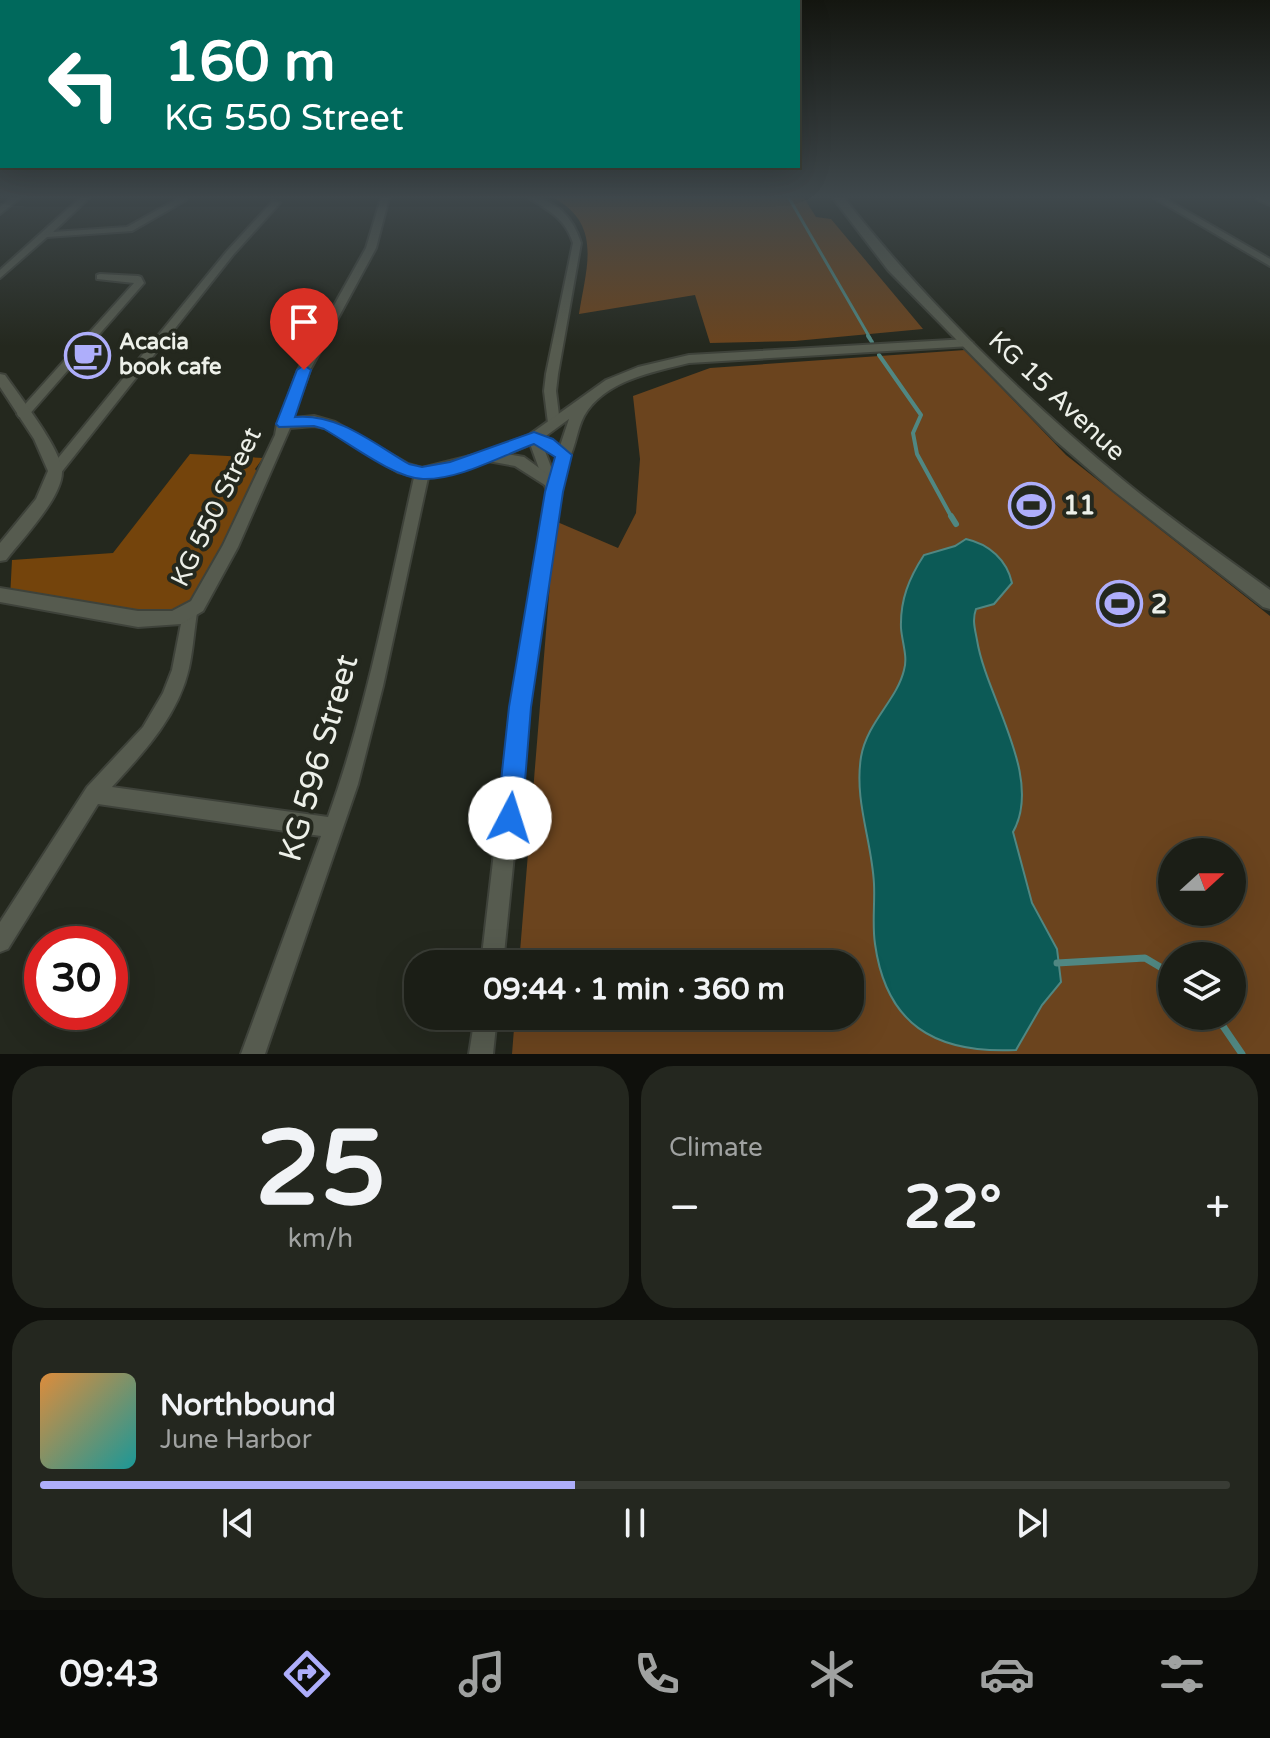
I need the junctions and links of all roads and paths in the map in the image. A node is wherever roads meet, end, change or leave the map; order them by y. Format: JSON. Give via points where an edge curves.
{"nodes":[{"id":1,"x":30,"y":247,"type":"edge"},
{"id":2,"x":235,"y":247,"type":"edge"},
{"id":3,"x":371,"y":247,"type":"edge"},
{"id":4,"x":576,"y":247,"type":"edge"},
{"id":5,"x":876,"y":247,"type":"edge"},
{"id":6,"x":1243,"y":247,"type":"edge"},
{"id":7,"x":1270,"y":263,"type":"edge"},
{"id":8,"x":0,"y":275,"type":"edge"},
{"id":9,"x":100,"y":277,"type":"dead end"},
{"id":10,"x":967,"y":343,"type":"junction"},
{"id":11,"x":0,"y":378,"type":"edge"},
{"id":12,"x":597,"y":391,"type":"junction"},
{"id":13,"x":23,"y":414,"type":"junction"},
{"id":14,"x":554,"y":423,"type":"junction"},
{"id":15,"x":284,"y":424,"type":"junction"},
{"id":16,"x":534,"y":438,"type":"junction"},
{"id":17,"x":564,"y":455,"type":"junction"},
{"id":18,"x":486,"y":457,"type":"junction"},
{"id":19,"x":55,"y":471,"type":"junction"},
{"id":20,"x":422,"y":473,"type":"junction"},
{"id":21,"x":551,"y":487,"type":"junction"},
{"id":22,"x":0,"y":555,"type":"edge"},
{"id":23,"x":0,"y":595,"type":"edge"},
{"id":24,"x":1270,"y":601,"type":"edge"},
{"id":25,"x":189,"y":613,"type":"junction"},
{"id":26,"x":94,"y":794,"type":"junction"},
{"id":27,"x":334,"y":828,"type":"junction"},
{"id":28,"x":0,"y":941,"type":"edge"},
{"id":29,"x":494,"y":950,"type":"edge"},
{"id":30,"x":484,"y":1030,"type":"edge"},
{"id":31,"x":253,"y":1054,"type":"edge"},
{"id":32,"x":481,"y":1054,"type":"edge"}],
"edges":[{"from":1,"to":8,"type":"street"},
{"from":2,"to":19,"type":"street"},
{"from":3,"to":15,"type":"street","via":[[304,370]]},
{"from":4,"to":14,"type":"street","via":[[552,374]]},
{"from":5,"to":10,"type":"main road","name":"KG 15 Avenue"},
{"from":6,"to":7,"type":"street"},
{"from":9,"to":13,"type":"street","via":[[133,278],[139,283]]},
{"from":10,"to":12,"type":"street","via":[[689,359],[643,370]]},
{"from":10,"to":24,"type":"main road","name":"KG 15 Avenue","via":[[1062,437]]},
{"from":11,"to":13,"type":"street"},
{"from":12,"to":14,"type":"street"},
{"from":12,"to":17,"type":"street","via":[[578,414]]},
{"from":13,"to":19,"type":"street"},
{"from":14,"to":16,"type":"street"},
{"from":15,"to":20,"type":"street","name":"KG 550 Street","via":[[330,425],[403,468]]},
{"from":15,"to":25,"type":"street","name":"KG 550 Street","via":[[230,547]]},
{"from":16,"to":17,"type":"street"},
{"from":16,"to":18,"type":"street"},
{"from":16,"to":21,"type":"street"},
{"from":17,"to":21,"type":"street"},
{"from":18,"to":20,"type":"street"},
{"from":18,"to":21,"type":"street","via":[[519,461]]},
{"from":19,"to":22,"type":"street","via":[[50,488]]},
{"from":20,"to":27,"type":"street","name":"KG 596 Street","via":[[375,686]]},
{"from":21,"to":29,"type":"street"},
{"from":23,"to":25,"type":"street","name":"KG 550 Street","via":[[138,619],[161,621]]},
{"from":25,"to":26,"type":"street","via":[[170,697],[149,733]]},
{"from":26,"to":27,"type":"street"},
{"from":26,"to":28,"type":"street"},
{"from":27,"to":31,"type":"street","name":"KG 596 Street"},
{"from":30,"to":32,"type":"street"}]}
